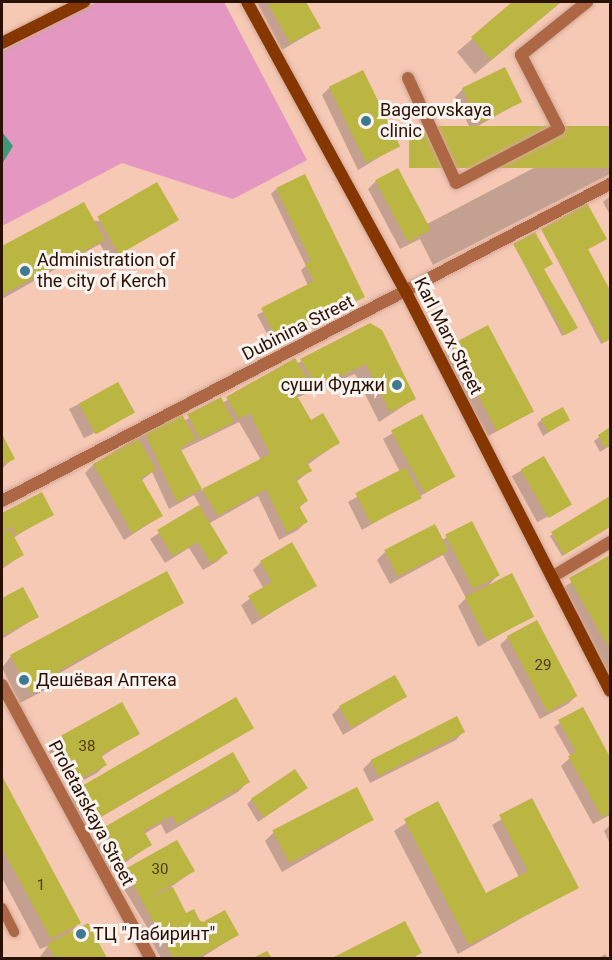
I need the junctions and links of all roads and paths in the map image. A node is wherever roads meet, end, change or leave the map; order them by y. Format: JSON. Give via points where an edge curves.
{"nodes":[{"id":1,"x":84,"y":2,"type":"edge"},
{"id":2,"x":247,"y":2,"type":"edge"},
{"id":3,"x":587,"y":2,"type":"edge"},
{"id":4,"x":2,"y":44,"type":"edge"},
{"id":5,"x":408,"y":78,"type":"dead end"},
{"id":6,"x":610,"y":184,"type":"edge"},
{"id":7,"x":406,"y":292,"type":"junction"},
{"id":8,"x":2,"y":501,"type":"edge"},
{"id":9,"x":610,"y":542,"type":"edge"},
{"id":10,"x":552,"y":577,"type":"junction"},
{"id":11,"x":2,"y":684,"type":"edge"},
{"id":12,"x":610,"y":691,"type":"edge"},
{"id":13,"x":2,"y":908,"type":"edge"},
{"id":14,"x":14,"y":932,"type":"dead end"},
{"id":15,"x":150,"y":958,"type":"edge"}],
"edges":[{"from":1,"to":4,"type":"main road"},
{"from":2,"to":7,"type":"main road","name":"Karl Marx Street"},
{"from":3,"to":5,"type":"street","via":[[521,56],[559,129],[456,183]]},
{"from":6,"to":7,"type":"street","name":"Dubinina Street"},
{"from":7,"to":8,"type":"street","name":"Dubinina Street"},
{"from":7,"to":10,"type":"main road","name":"Karl Marx Street"},
{"from":9,"to":10,"type":"street"},
{"from":10,"to":12,"type":"main road","name":"Karl Marx Street"},
{"from":11,"to":15,"type":"street","name":"Proletarskaya Street"},
{"from":13,"to":14,"type":"lane"}]}
